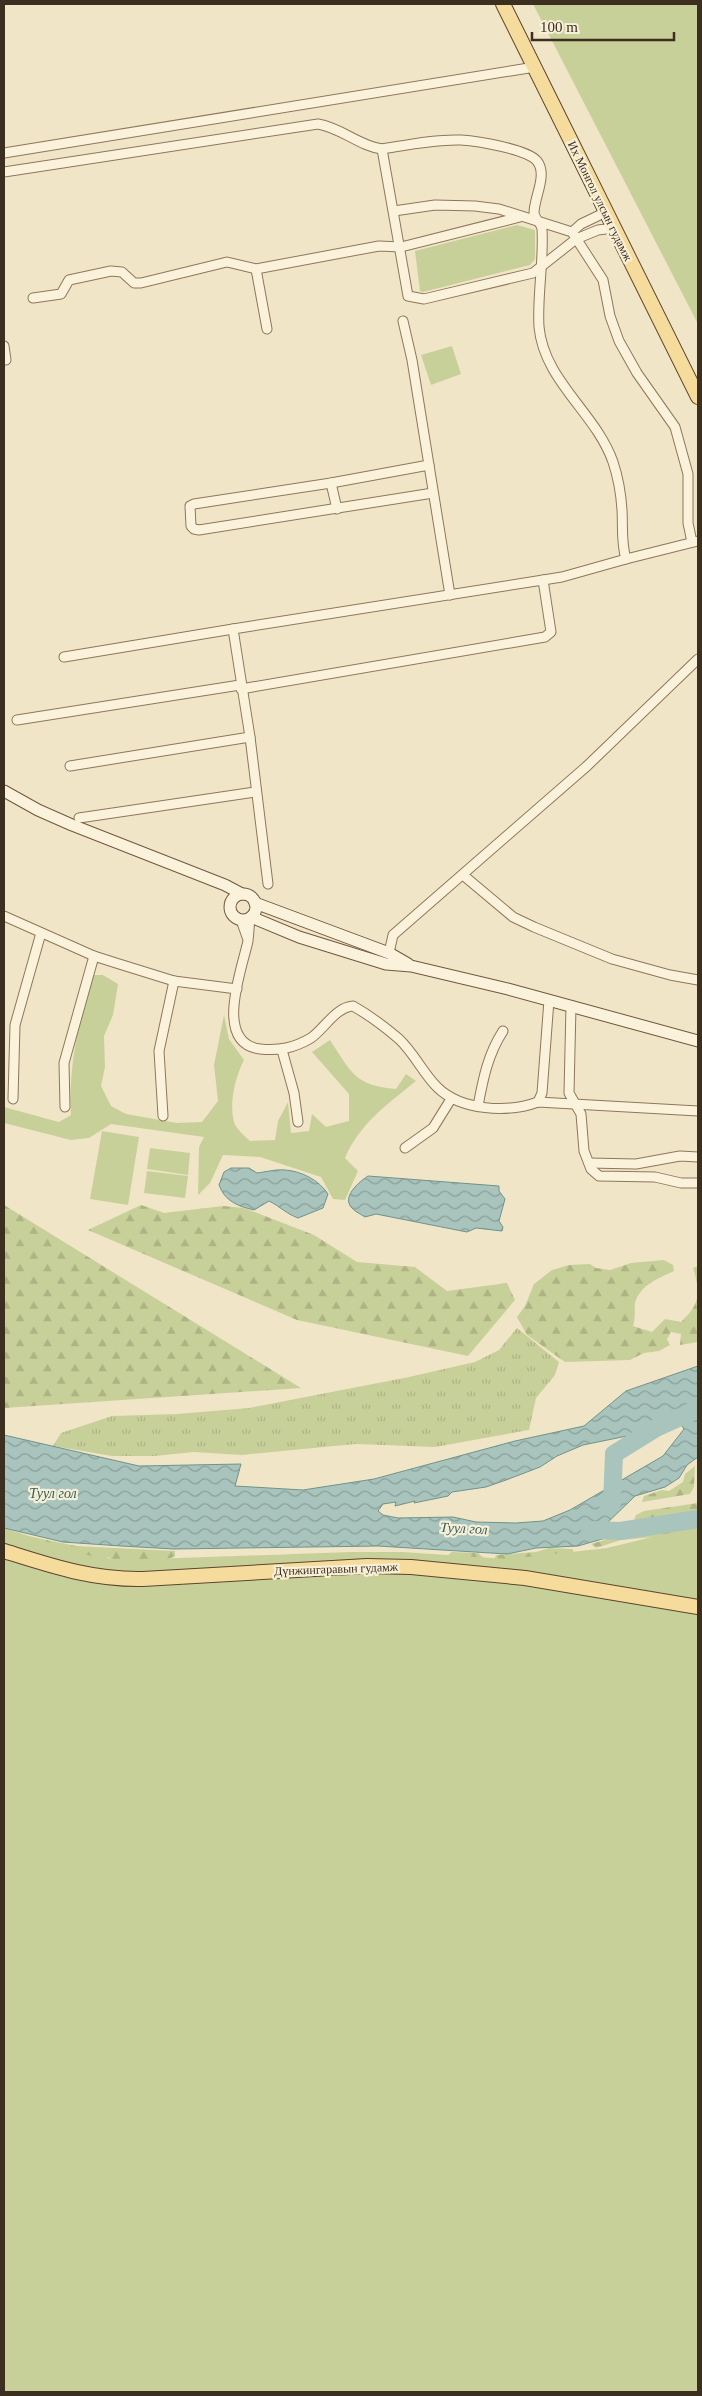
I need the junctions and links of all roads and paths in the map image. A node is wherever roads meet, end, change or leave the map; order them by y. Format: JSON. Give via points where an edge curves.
{"nodes":[{"id":1,"x":503,"y":4,"type":"edge"},
{"id":2,"x":535,"y":67,"type":"junction"},
{"id":3,"x":382,"y":149,"type":"junction"},
{"id":4,"x":4,"y":153,"type":"edge"},
{"id":5,"x":4,"y":172,"type":"edge"},
{"id":6,"x":394,"y":212,"type":"junction"},
{"id":7,"x":606,"y":212,"type":"junction"},
{"id":8,"x":520,"y":217,"type":"junction"},
{"id":9,"x":541,"y":224,"type":"junction"},
{"id":10,"x":614,"y":228,"type":"junction"},
{"id":11,"x":574,"y":235,"type":"junction"},
{"id":12,"x":401,"y":247,"type":"junction"},
{"id":13,"x":256,"y":268,"type":"junction"},
{"id":14,"x":542,"y":269,"type":"junction"},
{"id":15,"x":33,"y":298,"type":"dead end"},
{"id":16,"x":403,"y":321,"type":"dead end"},
{"id":17,"x":268,"y":329,"type":"dead end"},
{"id":18,"x":4,"y":346,"type":"edge"},
{"id":19,"x":6,"y":360,"type":"dead end"},
{"id":20,"x":698,"y":397,"type":"edge"},
{"id":21,"x":429,"y":465,"type":"junction"},
{"id":22,"x":332,"y":483,"type":"junction"},
{"id":23,"x":433,"y":493,"type":"junction"},
{"id":24,"x":337,"y":509,"type":"junction"},
{"id":25,"x":695,"y":541,"type":"edge"},
{"id":26,"x":626,"y":559,"type":"junction"},
{"id":27,"x":543,"y":580,"type":"junction"},
{"id":28,"x":450,"y":594,"type":"junction"},
{"id":29,"x":233,"y":629,"type":"junction"},
{"id":30,"x":64,"y":657,"type":"dead end"},
{"id":31,"x":698,"y":659,"type":"edge"},
{"id":32,"x":241,"y":687,"type":"junction"},
{"id":33,"x":17,"y":720,"type":"dead end"},
{"id":34,"x":250,"y":737,"type":"junction"},
{"id":35,"x":70,"y":766,"type":"dead end"},
{"id":36,"x":4,"y":791,"type":"edge"},
{"id":37,"x":255,"y":792,"type":"junction"},
{"id":38,"x":79,"y":818,"type":"dead end"},
{"id":39,"x":462,"y":874,"type":"junction"},
{"id":40,"x":211,"y":880,"type":"junction"},
{"id":41,"x":268,"y":884,"type":"dead end"},
{"id":42,"x":242,"y":894,"type":"junction"},
{"id":43,"x":230,"y":902,"type":"junction"},
{"id":44,"x":255,"y":903,"type":"junction"},
{"id":45,"x":4,"y":916,"type":"edge"},
{"id":46,"x":247,"y":918,"type":"junction"},
{"id":47,"x":41,"y":933,"type":"junction"},
{"id":48,"x":389,"y":953,"type":"junction"},
{"id":49,"x":94,"y":956,"type":"junction"},
{"id":50,"x":411,"y":966,"type":"junction"},
{"id":51,"x":698,"y":980,"type":"edge"},
{"id":52,"x":174,"y":981,"type":"junction"},
{"id":53,"x":237,"y":989,"type":"junction"},
{"id":54,"x":549,"y":1000,"type":"junction"},
{"id":55,"x":570,"y":1006,"type":"junction"},
{"id":56,"x":504,"y":1031,"type":"dead end"},
{"id":57,"x":698,"y":1041,"type":"edge"},
{"id":58,"x":282,"y":1050,"type":"junction"},
{"id":59,"x":13,"y":1099,"type":"dead end"},
{"id":60,"x":451,"y":1099,"type":"junction"},
{"id":61,"x":538,"y":1102,"type":"junction"},
{"id":62,"x":576,"y":1104,"type":"junction"},
{"id":63,"x":478,"y":1106,"type":"junction"},
{"id":64,"x":65,"y":1107,"type":"dead end"},
{"id":65,"x":698,"y":1111,"type":"edge"},
{"id":66,"x":163,"y":1116,"type":"dead end"},
{"id":67,"x":298,"y":1122,"type":"dead end"},
{"id":68,"x":405,"y":1148,"type":"dead end"},
{"id":69,"x":698,"y":1157,"type":"edge"},
{"id":70,"x":589,"y":1163,"type":"junction"},
{"id":71,"x":698,"y":1182,"type":"edge"},
{"id":72,"x":4,"y":1551,"type":"edge"},
{"id":73,"x":698,"y":1608,"type":"edge"}],
"edges":[{"from":1,"to":2,"type":"main road","name":"Их Монгол улсын гудамж"},
{"from":2,"to":4,"type":"street"},
{"from":2,"to":7,"type":"main road","name":"Их Монгол улсын гудамж"},
{"from":3,"to":5,"type":"street","via":[[370,148],[330,126],[318,124]]},
{"from":3,"to":6,"type":"street"},
{"from":3,"to":9,"type":"street","via":[[461,140],[520,151],[535,159],[540,168],[534,213]]},
{"from":6,"to":8,"type":"street","via":[[453,204],[499,209]]},
{"from":6,"to":12,"type":"street"},
{"from":7,"to":10,"type":"main road","name":"Их Монгол улсын гудамж"},
{"from":7,"to":11,"type":"street","via":[[581,224]]},
{"from":8,"to":9,"type":"street"},
{"from":8,"to":12,"type":"street"},
{"from":9,"to":11,"type":"street"},
{"from":9,"to":14,"type":"street"},
{"from":10,"to":11,"type":"street"},
{"from":10,"to":20,"type":"main road","name":"Их Монгол улсын гудамж"},
{"from":11,"to":14,"type":"street"},
{"from":11,"to":25,"type":"street","via":[[603,280],[619,341],[675,427],[688,474],[688,523]]},
{"from":12,"to":13,"type":"street","via":[[379,246]]},
{"from":12,"to":14,"type":"street","via":[[408,296],[417,299]]},
{"from":13,"to":15,"type":"street","via":[[227,262],[141,283],[134,283],[122,272],[111,271],[69,280],[61,294]]},
{"from":13,"to":17,"type":"street"},
{"from":14,"to":26,"type":"street","via":[[539,302],[541,340],[551,365],[613,461],[622,509]]},
{"from":16,"to":21,"type":"street"},
{"from":18,"to":19,"type":"street"},
{"from":21,"to":22,"type":"street"},
{"from":21,"to":23,"type":"street"},
{"from":22,"to":24,"type":"street"},
{"from":22,"to":24,"type":"street","via":[[194,504],[190,506],[191,526],[199,530]]},
{"from":23,"to":24,"type":"street"},
{"from":23,"to":28,"type":"street"},
{"from":25,"to":26,"type":"street"},
{"from":26,"to":27,"type":"street"},
{"from":27,"to":28,"type":"street"},
{"from":27,"to":32,"type":"street","via":[[551,632],[545,637]]},
{"from":28,"to":29,"type":"street"},
{"from":29,"to":30,"type":"street"},
{"from":29,"to":32,"type":"street"},
{"from":31,"to":39,"type":"street","via":[[586,766]]},
{"from":32,"to":33,"type":"street"},
{"from":32,"to":34,"type":"street"},
{"from":34,"to":35,"type":"street"},
{"from":34,"to":37,"type":"street"},
{"from":36,"to":40,"type":"street","via":[[38,810]]},
{"from":37,"to":38,"type":"street"},
{"from":37,"to":41,"type":"street"},
{"from":39,"to":48,"type":"street","via":[[393,935]]},
{"from":39,"to":51,"type":"street","via":[[513,917],[534,927],[612,959]]},
{"from":40,"to":42,"type":"street"},
{"from":40,"to":43,"type":"street"},
{"from":42,"to":43,"type":"street"},
{"from":42,"to":44,"type":"street","via":[[250,896]]},
{"from":43,"to":46,"type":"street","via":[[231,912]]},
{"from":44,"to":46,"type":"street","via":[[256,910]]},
{"from":44,"to":48,"type":"street"},
{"from":45,"to":47,"type":"street"},
{"from":46,"to":50,"type":"street","via":[[386,964]]},
{"from":46,"to":53,"type":"street","via":[[248,939]]},
{"from":47,"to":49,"type":"street"},
{"from":47,"to":59,"type":"street","via":[[15,1025]]},
{"from":48,"to":50,"type":"street"},
{"from":49,"to":52,"type":"street"},
{"from":49,"to":64,"type":"street","via":[[64,1062]]},
{"from":50,"to":54,"type":"street"},
{"from":52,"to":53,"type":"street"},
{"from":52,"to":66,"type":"street","via":[[159,1051]]},
{"from":53,"to":58,"type":"street","via":[[233,1018],[239,1035],[252,1048]]},
{"from":54,"to":55,"type":"street"},
{"from":54,"to":61,"type":"street","via":[[542,1093]]},
{"from":55,"to":57,"type":"street"},
{"from":55,"to":62,"type":"street","via":[[569,1093]]},
{"from":56,"to":63,"type":"street","via":[[494,1045],[484,1073]]},
{"from":58,"to":60,"type":"street","via":[[312,1037],[342,1009],[352,1006],[400,1040],[436,1087]]},
{"from":58,"to":67,"type":"street"},
{"from":60,"to":63,"type":"street"},
{"from":60,"to":68,"type":"street","via":[[432,1128]]},
{"from":61,"to":62,"type":"street"},
{"from":61,"to":63,"type":"street","via":[[522,1108]]},
{"from":62,"to":65,"type":"street"},
{"from":62,"to":70,"type":"street","via":[[581,1114],[584,1151]]},
{"from":69,"to":70,"type":"street","via":[[680,1156],[636,1164]]},
{"from":70,"to":71,"type":"street","via":[[599,1176]]},
{"from":72,"to":73,"type":"main road","name":"Дүнжингаравын гудамж","via":[[108,1579],[367,1566],[411,1567],[533,1579]]}]}
